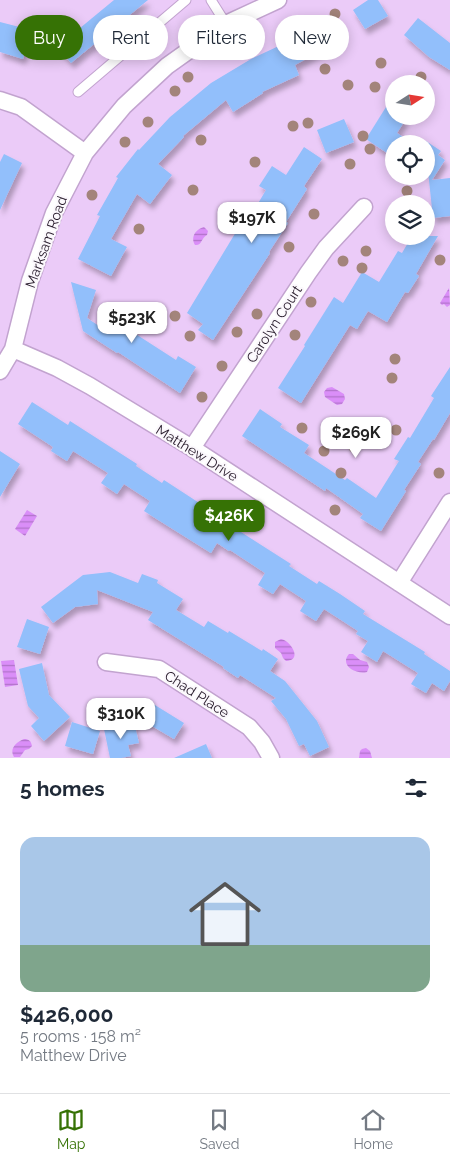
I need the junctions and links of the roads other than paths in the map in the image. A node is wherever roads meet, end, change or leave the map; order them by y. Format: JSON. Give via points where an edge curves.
{"nodes":[{"id":1,"x":186,"y":0,"type":"edge"},
{"id":2,"x":211,"y":0,"type":"edge"},
{"id":3,"x":278,"y":0,"type":"edge"},
{"id":4,"x":220,"y":15,"type":"edge"},
{"id":5,"x":246,"y":15,"type":"edge"},
{"id":6,"x":178,"y":58,"type":"edge"},
{"id":7,"x":78,"y":92,"type":"dead end"},
{"id":8,"x":0,"y":100,"type":"edge"},
{"id":9,"x":85,"y":153,"type":"junction"},
{"id":10,"x":364,"y":207,"type":"dead end"},
{"id":11,"x":13,"y":349,"type":"junction"},
{"id":12,"x":0,"y":371,"type":"edge"},
{"id":13,"x":192,"y":448,"type":"junction"},
{"id":14,"x":450,"y":502,"type":"edge"},
{"id":15,"x":399,"y":583,"type":"junction"},
{"id":16,"x":450,"y":616,"type":"edge"},
{"id":17,"x":106,"y":662,"type":"dead end"},
{"id":18,"x":271,"y":758,"type":"edge"}],
"edges":[{"from":1,"to":7,"type":"lane"},
{"from":2,"to":4,"type":"lane"},
{"from":3,"to":5,"type":"street","name":"Marksam Road"},
{"from":6,"to":9,"type":"street","name":"Marksam Road","via":[[124,106]]},
{"from":8,"to":9,"type":"street","via":[[21,107]]},
{"from":9,"to":11,"type":"street","name":"Marksam Road","via":[[54,212],[30,282]]},
{"from":10,"to":13,"type":"street","name":"Carolyn Court","via":[[308,273]]},
{"from":11,"to":12,"type":"street","name":"Marksam Road"},
{"from":11,"to":13,"type":"street","name":"Matthew Drive","via":[[90,386]]},
{"from":13,"to":15,"type":"street","name":"Matthew Drive"},
{"from":14,"to":15,"type":"street"},
{"from":15,"to":16,"type":"street","name":"Matthew Drive"},
{"from":17,"to":18,"type":"street","name":"Chad Place","via":[[159,669],[249,727]]}]}
